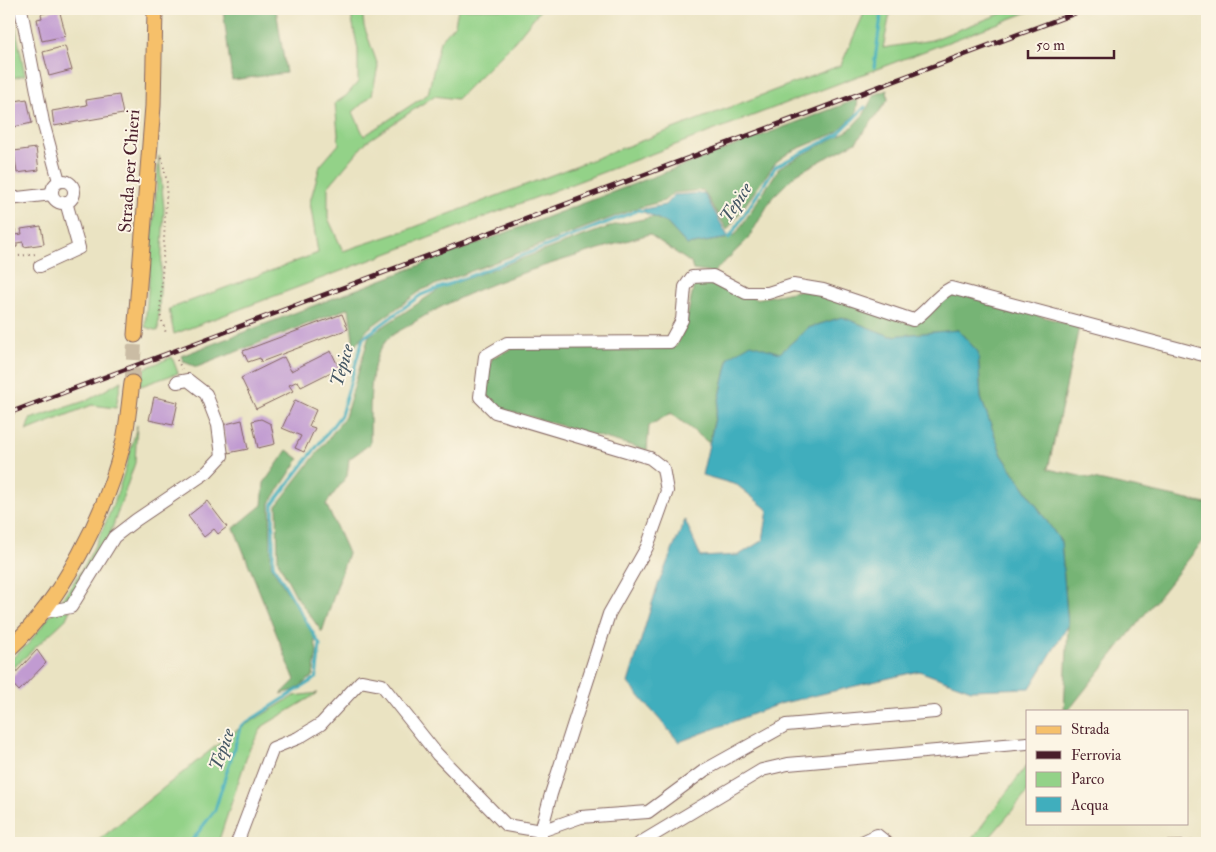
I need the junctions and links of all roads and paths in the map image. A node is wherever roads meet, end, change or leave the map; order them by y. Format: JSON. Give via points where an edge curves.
{"nodes":[{"id":1,"x":21,"y":9,"type":"edge"},
{"id":2,"x":155,"y":9,"type":"edge"},
{"id":3,"x":151,"y":135,"type":"junction"},
{"id":4,"x":59,"y":181,"type":"junction"},
{"id":5,"x":52,"y":194,"type":"junction"},
{"id":6,"x":9,"y":199,"type":"edge"},
{"id":7,"x":66,"y":202,"type":"junction"},
{"id":8,"x":40,"y":266,"type":"dead end"},
{"id":9,"x":166,"y":333,"type":"dead end"},
{"id":10,"x":136,"y":335,"type":"tunnel mouth"},
{"id":11,"x":1207,"y":356,"type":"edge"},
{"id":12,"x":177,"y":382,"type":"dead end"},
{"id":13,"x":132,"y":383,"type":"tunnel mouth"},
{"id":14,"x":40,"y":613,"type":"junction"},
{"id":15,"x":9,"y":649,"type":"edge"},
{"id":16,"x":935,"y":712,"type":"dead end"},
{"id":17,"x":1026,"y":743,"type":"edge"},
{"id":18,"x":541,"y":837,"type":"edge"},
{"id":19,"x":237,"y":843,"type":"edge"},
{"id":20,"x":640,"y":843,"type":"edge"},
{"id":21,"x":860,"y":843,"type":"edge"},
{"id":22,"x":887,"y":843,"type":"edge"}],
"edges":[{"from":1,"to":4,"type":"street","via":[[43,122]]},
{"from":2,"to":3,"type":"main road","name":"Strada per Chieri"},
{"from":3,"to":9,"type":"path","via":[[164,159],[167,183],[160,316]]},
{"from":3,"to":10,"type":"main road","name":"Strada per Chieri"},
{"from":4,"to":5,"type":"street","via":[[54,185]]},
{"from":4,"to":7,"type":"street","via":[[70,183],[74,189],[73,196]]},
{"from":5,"to":6,"type":"street"},
{"from":5,"to":7,"type":"street","via":[[57,201]]},
{"from":7,"to":8,"type":"street","via":[[78,248]]},
{"from":11,"to":18,"type":"street","via":[[951,288],[938,294],[924,313],[913,320],[824,290],[793,285],[768,293],[746,293],[714,276],[692,277],[685,287],[682,320],[670,342],[507,343],[485,356],[480,397],[495,412],[650,458],[663,468],[667,491],[647,547],[609,614],[551,794]]},
{"from":12,"to":14,"type":"street","via":[[188,380],[206,394],[218,425],[222,456],[207,472],[114,537],[70,607]]},
{"from":13,"to":14,"type":"main road","via":[[124,443],[110,487],[71,571]]},
{"from":14,"to":15,"type":"main road"},
{"from":16,"to":18,"type":"street","via":[[786,725],[705,770],[648,812],[581,817]]},
{"from":17,"to":20,"type":"street","via":[[788,764],[762,770]]},
{"from":18,"to":19,"type":"street","via":[[506,825],[437,754],[382,685],[360,681],[321,724],[273,748]]},
{"from":21,"to":22,"type":"street","via":[[877,835]]}]}
